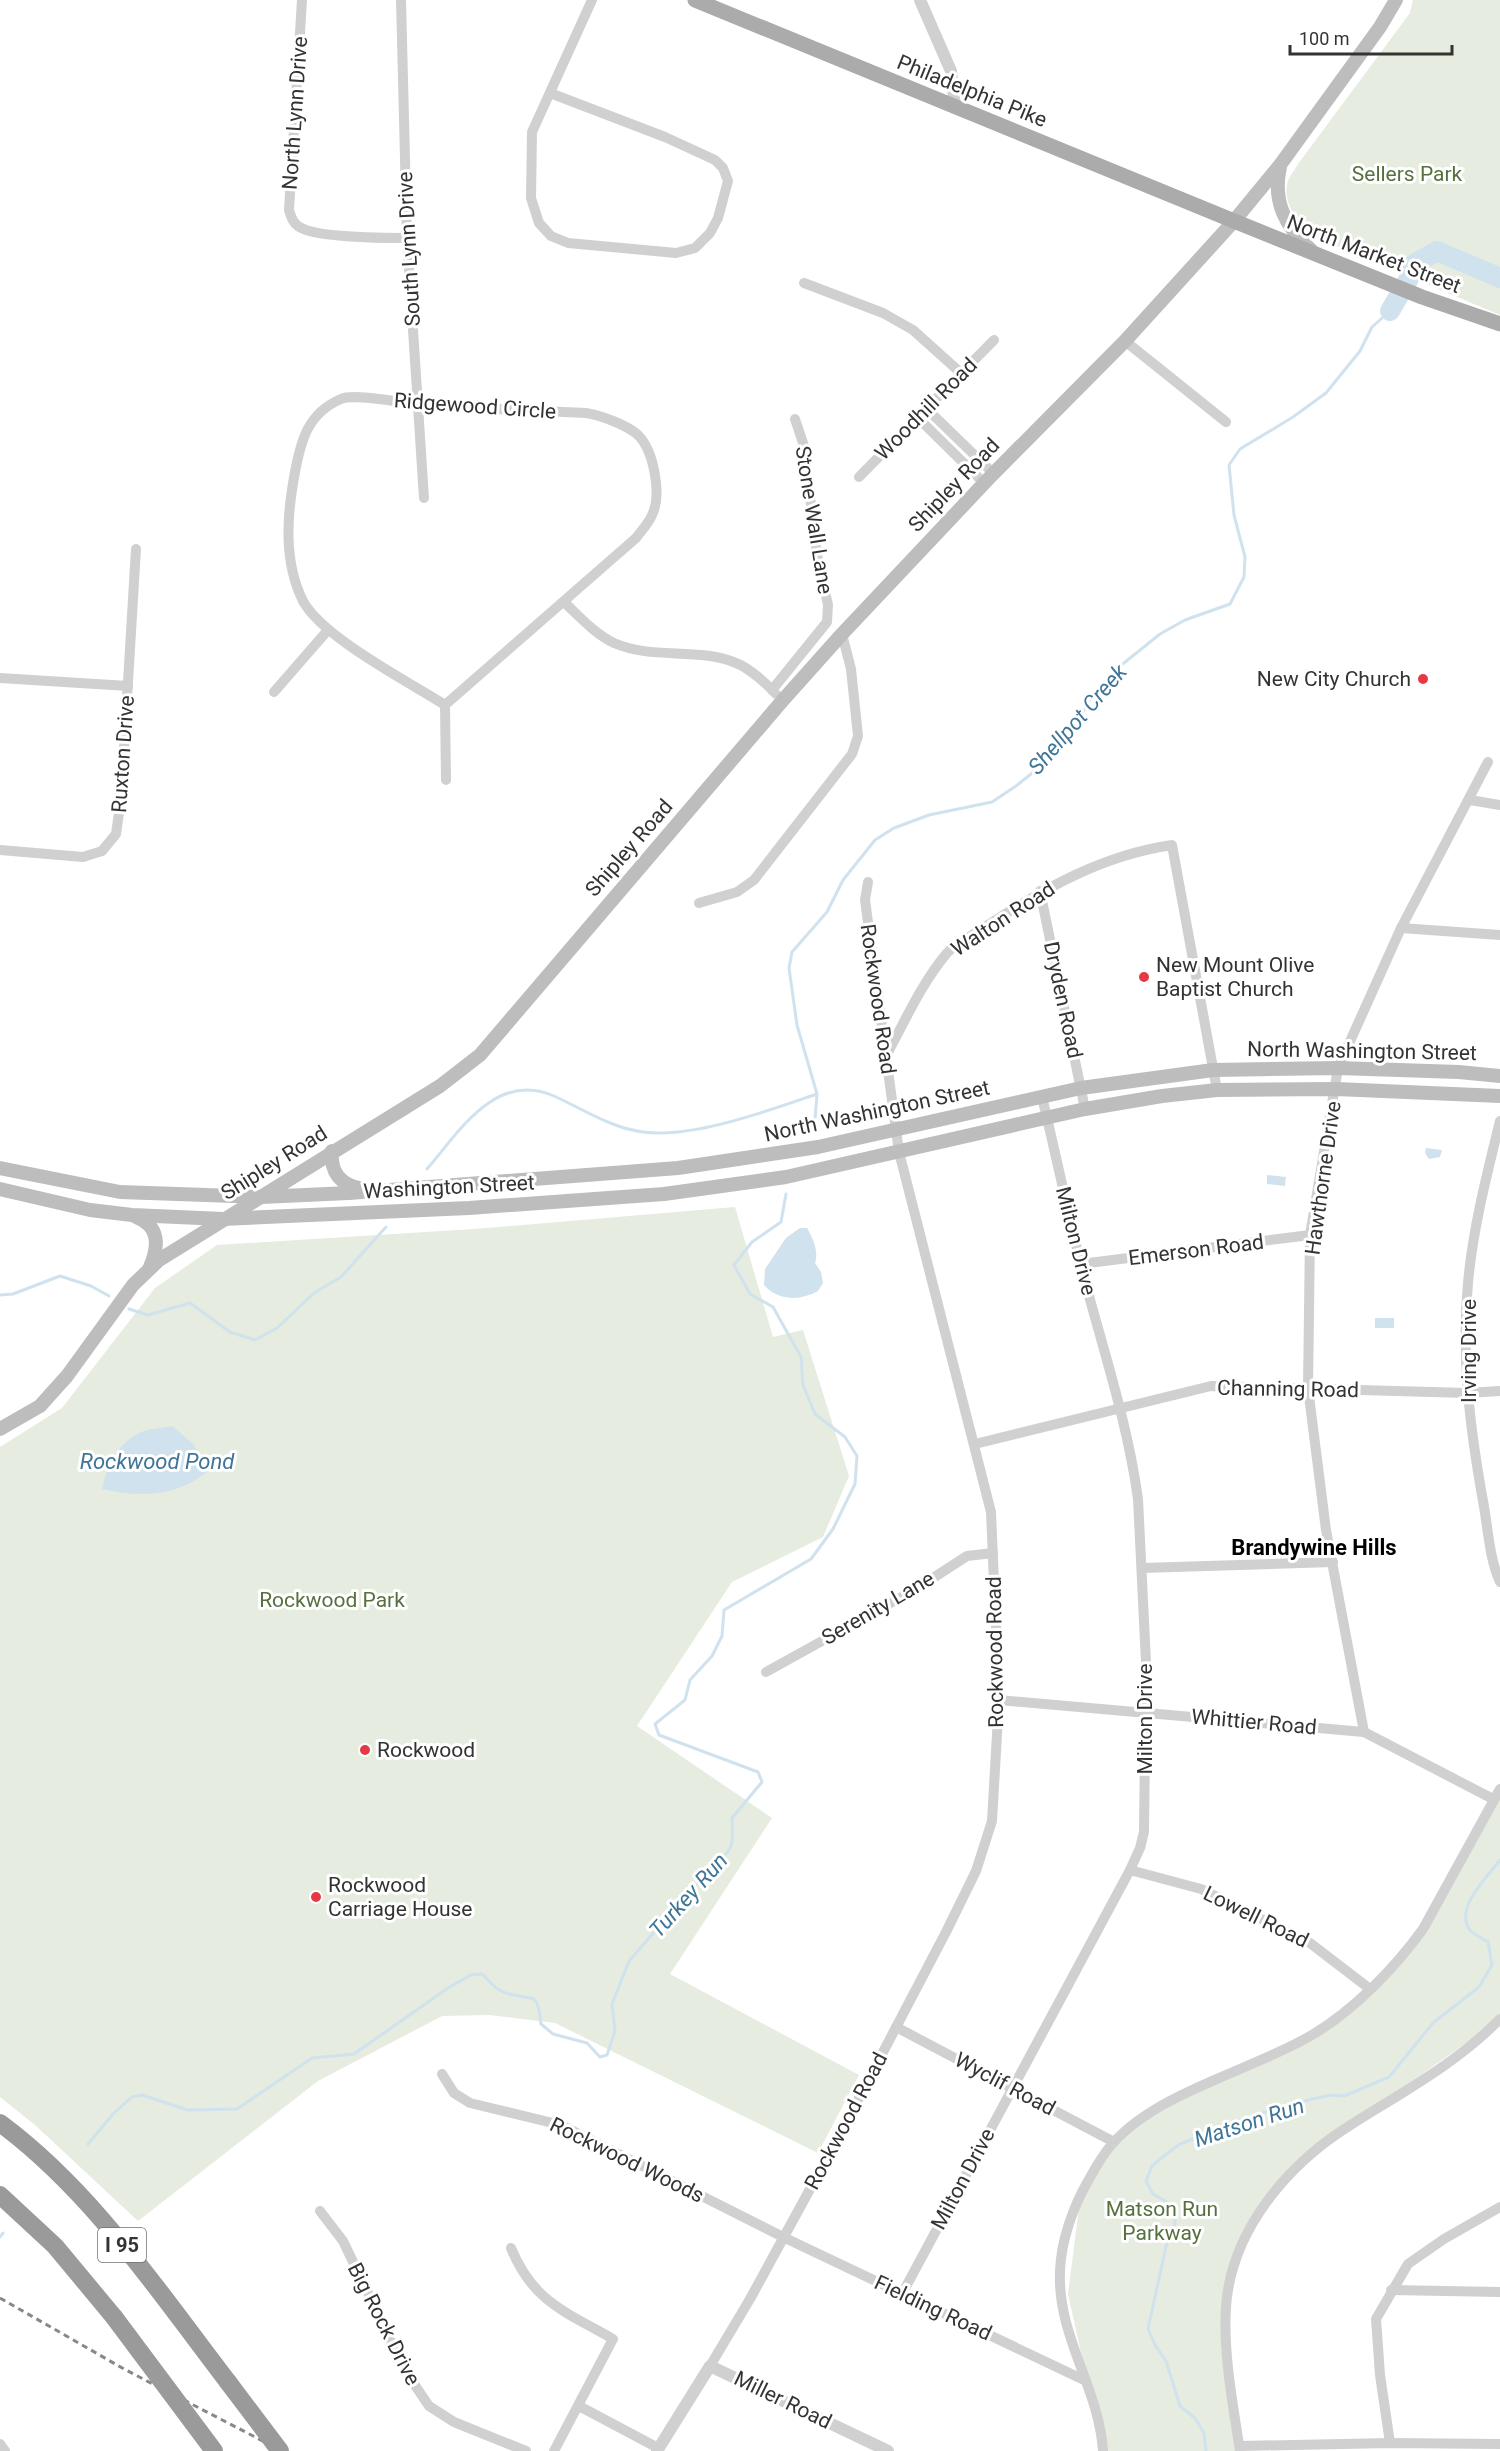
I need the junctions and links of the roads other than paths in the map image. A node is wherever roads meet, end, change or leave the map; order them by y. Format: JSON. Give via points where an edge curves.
{"nodes":[{"id":1,"x":302,"y":0,"type":"edge"},
{"id":2,"x":401,"y":0,"type":"edge"},
{"id":3,"x":592,"y":0,"type":"edge"},
{"id":4,"x":695,"y":0,"type":"edge"},
{"id":5,"x":920,"y":0,"type":"edge"},
{"id":6,"x":1396,"y":0,"type":"edge"},
{"id":7,"x":550,"y":93,"type":"junction"},
{"id":8,"x":955,"y":106,"type":"junction"},
{"id":9,"x":1280,"y":165,"type":"junction"},
{"id":10,"x":1234,"y":221,"type":"junction"},
{"id":11,"x":407,"y":238,"type":"junction"},
{"id":12,"x":1313,"y":252,"type":"junction"},
{"id":13,"x":804,"y":282,"type":"dead end"},
{"id":14,"x":1500,"y":324,"type":"edge"},
{"id":15,"x":994,"y":340,"type":"dead end"},
{"id":16,"x":1125,"y":341,"type":"junction"},
{"id":17,"x":962,"y":374,"type":"junction"},
{"id":18,"x":418,"y":404,"type":"junction"},
{"id":19,"x":927,"y":409,"type":"junction"},
{"id":20,"x":918,"y":418,"type":"junction"},
{"id":21,"x":795,"y":419,"type":"dead end"},
{"id":22,"x":1226,"y":422,"type":"dead end"},
{"id":23,"x":859,"y":477,"type":"dead end"},
{"id":24,"x":989,"y":478,"type":"junction"},
{"id":25,"x":424,"y":498,"type":"dead end"},
{"id":26,"x":136,"y":549,"type":"dead end"},
{"id":27,"x":565,"y":603,"type":"junction"},
{"id":28,"x":328,"y":630,"type":"junction"},
{"id":29,"x":842,"y":634,"type":"junction"},
{"id":30,"x":0,"y":678,"type":"edge"},
{"id":31,"x":128,"y":686,"type":"junction"},
{"id":32,"x":772,"y":690,"type":"junction"},
{"id":33,"x":274,"y":692,"type":"dead end"},
{"id":34,"x":783,"y":700,"type":"junction"},
{"id":35,"x":446,"y":705,"type":"junction"},
{"id":36,"x":1488,"y":762,"type":"dead end"},
{"id":37,"x":446,"y":780,"type":"dead end"},
{"id":38,"x":1470,"y":800,"type":"junction"},
{"id":39,"x":1500,"y":805,"type":"edge"},
{"id":40,"x":0,"y":850,"type":"edge"},
{"id":41,"x":868,"y":882,"type":"dead end"},
{"id":42,"x":1040,"y":891,"type":"junction"},
{"id":43,"x":699,"y":903,"type":"dead end"},
{"id":44,"x":1401,"y":928,"type":"junction"},
{"id":45,"x":1500,"y":935,"type":"edge"},
{"id":46,"x":885,"y":1056,"type":"junction"},
{"id":47,"x":1338,"y":1068,"type":"junction"},
{"id":48,"x":1213,"y":1070,"type":"junction"},
{"id":49,"x":1500,"y":1076,"type":"edge"},
{"id":50,"x":1081,"y":1088,"type":"junction"},
{"id":51,"x":1336,"y":1089,"type":"junction"},
{"id":52,"x":1217,"y":1090,"type":"junction"},
{"id":53,"x":1500,"y":1096,"type":"edge"},
{"id":54,"x":1042,"y":1097,"type":"junction"},
{"id":55,"x":1085,"y":1109,"type":"junction"},
{"id":56,"x":1047,"y":1117,"type":"junction"},
{"id":57,"x":1500,"y":1121,"type":"edge"},
{"id":58,"x":897,"y":1130,"type":"junction"},
{"id":59,"x":332,"y":1151,"type":"junction"},
{"id":60,"x":899,"y":1152,"type":"junction"},
{"id":61,"x":0,"y":1168,"type":"edge"},
{"id":62,"x":0,"y":1189,"type":"edge"},
{"id":63,"x":381,"y":1191,"type":"junction"},
{"id":64,"x":261,"y":1197,"type":"junction"},
{"id":65,"x":132,"y":1215,"type":"junction"},
{"id":66,"x":223,"y":1220,"type":"junction"},
{"id":67,"x":1310,"y":1234,"type":"junction"},
{"id":68,"x":1081,"y":1264,"type":"junction"},
{"id":69,"x":150,"y":1267,"type":"junction"},
{"id":70,"x":1308,"y":1389,"type":"junction"},
{"id":71,"x":1500,"y":1391,"type":"edge"},
{"id":72,"x":1467,"y":1393,"type":"junction"},
{"id":73,"x":1119,"y":1407,"type":"junction"},
{"id":74,"x":0,"y":1429,"type":"edge"},
{"id":75,"x":975,"y":1444,"type":"junction"},
{"id":76,"x":993,"y":1553,"type":"junction"},
{"id":77,"x":1333,"y":1562,"type":"junction"},
{"id":78,"x":1142,"y":1568,"type":"junction"},
{"id":79,"x":1500,"y":1582,"type":"edge"},
{"id":80,"x":766,"y":1672,"type":"dead end"},
{"id":81,"x":999,"y":1700,"type":"junction"},
{"id":82,"x":1144,"y":1713,"type":"junction"},
{"id":83,"x":1364,"y":1732,"type":"junction"},
{"id":84,"x":1500,"y":1789,"type":"edge"},
{"id":85,"x":1493,"y":1799,"type":"junction"},
{"id":86,"x":1130,"y":1870,"type":"junction"},
{"id":87,"x":1370,"y":1989,"type":"junction"},
{"id":88,"x":1498,"y":2025,"type":"edge"},
{"id":89,"x":896,"y":2027,"type":"junction"},
{"id":90,"x":442,"y":2074,"type":"dead end"},
{"id":91,"x":1011,"y":2087,"type":"junction"},
{"id":92,"x":0,"y":2123,"type":"edge"},
{"id":93,"x":1114,"y":2142,"type":"junction"},
{"id":94,"x":0,"y":2195,"type":"edge"},
{"id":95,"x":1500,"y":2207,"type":"edge"},
{"id":96,"x":320,"y":2211,"type":"dead end"},
{"id":97,"x":783,"y":2237,"type":"junction"},
{"id":98,"x":511,"y":2248,"type":"dead end"},
{"id":99,"x":1391,"y":2290,"type":"junction"},
{"id":100,"x":1500,"y":2292,"type":"edge"},
{"id":101,"x":902,"y":2294,"type":"junction"},
{"id":102,"x":710,"y":2366,"type":"junction"},
{"id":103,"x":1084,"y":2380,"type":"junction"},
{"id":104,"x":579,"y":2406,"type":"junction"},
{"id":105,"x":1390,"y":2443,"type":"junction"},
{"id":106,"x":0,"y":2444,"type":"edge"},
{"id":107,"x":1500,"y":2444,"type":"edge"},
{"id":108,"x":1240,"y":2449,"type":"edge"},
{"id":109,"x":657,"y":2450,"type":"edge"},
{"id":110,"x":5,"y":2451,"type":"edge"},
{"id":111,"x":214,"y":2451,"type":"edge"},
{"id":112,"x":280,"y":2451,"type":"edge"},
{"id":113,"x":526,"y":2451,"type":"edge"},
{"id":114,"x":554,"y":2451,"type":"edge"},
{"id":115,"x":888,"y":2451,"type":"edge"},
{"id":116,"x":1103,"y":2451,"type":"edge"}],
"edges":[{"from":1,"to":11,"type":"street","name":"North Lynn Drive","via":[[289,210],[296,225],[309,232]]},
{"from":2,"to":11,"type":"street","name":"South Lynn Drive"},
{"from":3,"to":7,"type":"street"},
{"from":4,"to":8,"type":"main road","name":"Philadelphia Pike"},
{"from":5,"to":8,"type":"street","via":[[951,71]]},
{"from":6,"to":9,"type":"main road","name":"Shipley Road"},
{"from":7,"to":7,"type":"street","via":[[532,132],[531,198],[539,223],[551,236],[592,247],[676,253],[695,248],[710,233],[728,181],[716,160]]},
{"from":8,"to":10,"type":"main road","name":"Philadelphia Pike"},
{"from":9,"to":10,"type":"main road","name":"Shipley Road"},
{"from":9,"to":12,"type":"main road","via":[[1279,207],[1291,230]]},
{"from":10,"to":12,"type":"main road","name":"North Market Street"},
{"from":10,"to":16,"type":"main road","name":"Shipley Road"},
{"from":11,"to":18,"type":"street","name":"South Lynn Drive"},
{"from":12,"to":14,"type":"main road","name":"North Market Street"},
{"from":13,"to":17,"type":"street","via":[[883,313],[913,330]]},
{"from":15,"to":17,"type":"street","name":"Woodhill Road"},
{"from":16,"to":22,"type":"street"},
{"from":16,"to":24,"type":"main road","name":"Shipley Road"},
{"from":17,"to":19,"type":"street","name":"Woodhill Road"},
{"from":18,"to":25,"type":"street","name":"South Lynn Drive"},
{"from":18,"to":27,"type":"street","name":"Ridgewood Circle","via":[[600,415],[638,435],[651,459],[656,480],[652,515],[636,538]]},
{"from":18,"to":28,"type":"street","name":"Ridgewood Circle","via":[[344,398],[327,407],[301,440],[290,498],[288,549],[304,602]]},
{"from":19,"to":20,"type":"street","name":"Woodhill Road"},
{"from":19,"to":24,"type":"street"},
{"from":20,"to":23,"type":"street","name":"Woodhill Road"},
{"from":20,"to":24,"type":"street"},
{"from":21,"to":32,"type":"street","name":"Stone Wall Lane","via":[[804,446],[817,555],[828,605],[827,622]]},
{"from":24,"to":29,"type":"main road","name":"Shipley Road"},
{"from":26,"to":31,"type":"street","name":"Ruxton Drive"},
{"from":27,"to":32,"type":"street","via":[[592,629],[615,643],[650,652],[703,654],[738,663]]},
{"from":27,"to":35,"type":"street","name":"Ridgewood Circle"},
{"from":28,"to":33,"type":"street"},
{"from":28,"to":35,"type":"street","name":"Ridgewood Circle"},
{"from":29,"to":34,"type":"main road","name":"Shipley Road"},
{"from":29,"to":43,"type":"street","via":[[851,669],[858,736],[852,754],[754,880],[737,892]]},
{"from":30,"to":31,"type":"street"},
{"from":31,"to":40,"type":"street","name":"Ruxton Drive","via":[[116,834],[102,851],[83,857]]},
{"from":32,"to":34,"type":"street"},
{"from":34,"to":59,"type":"main road","name":"Shipley Road","via":[[480,1055],[440,1086]]},
{"from":35,"to":37,"type":"street"},
{"from":36,"to":38,"type":"street","name":"Hawthorne Drive"},
{"from":38,"to":39,"type":"street"},
{"from":38,"to":44,"type":"street","name":"Hawthorne Drive"},
{"from":41,"to":46,"type":"street","name":"Rockwood Road","via":[[865,900]]},
{"from":42,"to":46,"type":"street","name":"Walton Road","via":[[949,951],[928,978]]},
{"from":42,"to":48,"type":"street","name":"Walton Road","via":[[1103,862],[1172,845]]},
{"from":42,"to":50,"type":"street","name":"Dryden Road"},
{"from":44,"to":45,"type":"street"},
{"from":44,"to":47,"type":"street","name":"Hawthorne Drive"},
{"from":46,"to":58,"type":"street","name":"Rockwood Road"},
{"from":47,"to":48,"type":"main road","name":"North Washington Street"},
{"from":47,"to":49,"type":"main road","name":"North Washington Street"},
{"from":47,"to":51,"type":"street","name":"Hawthorne Drive"},
{"from":48,"to":50,"type":"main road","name":"North Washington Street"},
{"from":48,"to":52,"type":"street"},
{"from":50,"to":54,"type":"main road","name":"North Washington Street"},
{"from":50,"to":55,"type":"street","name":"Dryden Road"},
{"from":51,"to":52,"type":"main road","name":"North Washington Street"},
{"from":51,"to":53,"type":"main road","name":"North Washington Street"},
{"from":51,"to":67,"type":"street","name":"Hawthorne Drive"},
{"from":52,"to":55,"type":"main road","name":"North Washington Street"},
{"from":54,"to":56,"type":"street","name":"Milton Drive"},
{"from":54,"to":58,"type":"main road","name":"North Washington Street"},
{"from":55,"to":56,"type":"main road","name":"North Washington Street"},
{"from":56,"to":60,"type":"main road","name":"North Washington Street"},
{"from":56,"to":68,"type":"street","name":"Milton Drive"},
{"from":57,"to":72,"type":"street","name":"Irving Drive","via":[[1483,1188],[1468,1283]]},
{"from":58,"to":60,"type":"street","name":"Rockwood Road"},
{"from":58,"to":63,"type":"main road","name":"North Washington Street","via":[[786,1153],[678,1168]]},
{"from":59,"to":63,"type":"main road","via":[[333,1166],[342,1182]]},
{"from":59,"to":64,"type":"main road","name":"Shipley Road"},
{"from":60,"to":66,"type":"main road","name":"Washington Street","via":[[786,1177],[676,1193]]},
{"from":60,"to":75,"type":"street","name":"Rockwood Road"},
{"from":61,"to":64,"type":"main road","via":[[120,1192]]},
{"from":62,"to":65,"type":"main road","name":"Washington Street","via":[[64,1205]]},
{"from":63,"to":64,"type":"main road","name":"North Washington Street"},
{"from":64,"to":66,"type":"main road","name":"Shipley Road"},
{"from":65,"to":66,"type":"main road","name":"Washington Street"},
{"from":65,"to":69,"type":"main road","via":[[156,1234],[157,1246]]},
{"from":66,"to":69,"type":"main road","name":"Shipley Road"},
{"from":67,"to":68,"type":"street","name":"Emerson Road"},
{"from":67,"to":70,"type":"street","name":"Hawthorne Drive"},
{"from":68,"to":73,"type":"street","name":"Milton Drive"},
{"from":69,"to":74,"type":"main road","name":"Shipley Road","via":[[40,1406]]},
{"from":70,"to":72,"type":"street","name":"Channing Road"},
{"from":70,"to":73,"type":"street","name":"Channing Road","via":[[1211,1386]]},
{"from":70,"to":77,"type":"street","name":"Hawthorne Drive"},
{"from":71,"to":72,"type":"street","name":"Channing Road"},
{"from":72,"to":79,"type":"street","name":"Irving Drive"},
{"from":73,"to":75,"type":"street","name":"Channing Road"},
{"from":73,"to":78,"type":"street","name":"Milton Drive","via":[[1134,1474]]},
{"from":75,"to":76,"type":"street","name":"Rockwood Road","via":[[991,1512]]},
{"from":76,"to":80,"type":"street","name":"Serenity Lane","via":[[968,1556]]},
{"from":76,"to":81,"type":"street","name":"Rockwood Road"},
{"from":77,"to":78,"type":"street"},
{"from":77,"to":83,"type":"street","name":"Hawthorne Drive"},
{"from":78,"to":82,"type":"street","name":"Milton Drive"},
{"from":81,"to":82,"type":"street","name":"Whittier Road"},
{"from":81,"to":89,"type":"street","name":"Rockwood Road","via":[[988,1840]]},
{"from":82,"to":83,"type":"street","name":"Whittier Road"},
{"from":82,"to":86,"type":"street","name":"Milton Drive","via":[[1144,1832]]},
{"from":83,"to":85,"type":"street","name":"Whittier Road"},
{"from":84,"to":85,"type":"street"},
{"from":85,"to":87,"type":"street","via":[[1423,1929]]},
{"from":86,"to":87,"type":"street","name":"Lowell Road","via":[[1201,1889],[1310,1942]]},
{"from":86,"to":91,"type":"street","name":"Milton Drive"},
{"from":87,"to":93,"type":"street","via":[[1309,2037],[1167,2104]]},
{"from":88,"to":108,"type":"street","via":[[1436,2073],[1310,2154],[1262,2207],[1233,2268],[1226,2307],[1227,2360]]},
{"from":89,"to":91,"type":"street","name":"Wyclif Road"},
{"from":89,"to":97,"type":"street","name":"Rockwood Road"},
{"from":90,"to":97,"type":"street","name":"Rockwood Woods","via":[[454,2093],[470,2103],[561,2125]]},
{"from":91,"to":93,"type":"street","name":"Wyclif Road"},
{"from":91,"to":101,"type":"street","name":"Milton Drive"},
{"from":92,"to":112,"type":"highway","number":"I 95","bridge":true,"via":[[101,2216]]},
{"from":93,"to":103,"type":"street","via":[[1076,2203],[1059,2270],[1062,2313]]},
{"from":94,"to":111,"type":"highway","number":"I 95","bridge":true,"via":[[55,2246],[114,2317]]},
{"from":95,"to":99,"type":"street","via":[[1408,2264]]},
{"from":96,"to":113,"type":"street","name":"Big Rock Drive","via":[[343,2241],[406,2373],[429,2406],[454,2422]]},
{"from":97,"to":101,"type":"street","name":"Fielding Road"},
{"from":97,"to":102,"type":"street","name":"Rockwood Road"},
{"from":98,"to":104,"type":"street","via":[[523,2274],[542,2296],[613,2338]]},
{"from":99,"to":100,"type":"street"},
{"from":99,"to":105,"type":"street","via":[[1376,2319]]},
{"from":101,"to":103,"type":"street","name":"Fielding Road"},
{"from":102,"to":109,"type":"street"},
{"from":102,"to":115,"type":"street","name":"Miller Road"},
{"from":103,"to":116,"type":"street","via":[[1100,2423]]},
{"from":104,"to":109,"type":"street"},
{"from":104,"to":114,"type":"street"},
{"from":105,"to":107,"type":"street"},
{"from":105,"to":108,"type":"street"},
{"from":106,"to":110,"type":"street"}]}
